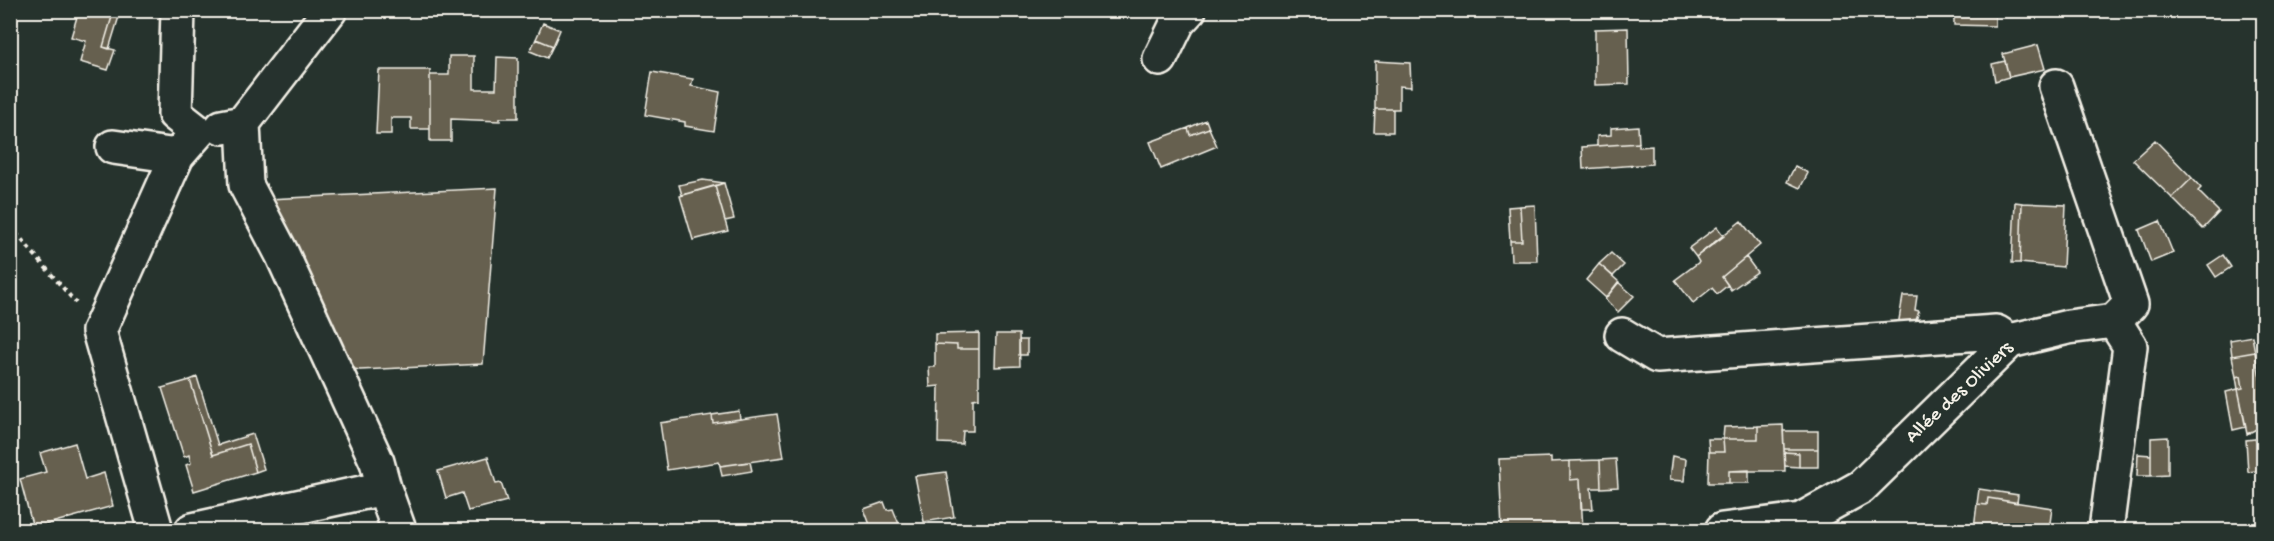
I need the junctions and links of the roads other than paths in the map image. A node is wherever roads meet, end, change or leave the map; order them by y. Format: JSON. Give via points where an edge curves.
{"nodes":[{"id":1,"x":178,"y":10,"type":"edge"},
{"id":2,"x":330,"y":10,"type":"edge"},
{"id":3,"x":1189,"y":10,"type":"edge"},
{"id":4,"x":1161,"y":59,"type":"dead end"},
{"id":5,"x":2056,"y":86,"type":"dead end"},
{"id":6,"x":243,"y":123,"type":"junction"},
{"id":7,"x":187,"y":144,"type":"junction"},
{"id":8,"x":113,"y":147,"type":"dead end"},
{"id":9,"x":2114,"y":321,"type":"junction"},
{"id":10,"x":1622,"y":335,"type":"dead end"},
{"id":11,"x":2010,"y":340,"type":"junction"},
{"id":12,"x":384,"y":488,"type":"junction"},
{"id":13,"x":156,"y":531,"type":"edge"},
{"id":14,"x":192,"y":531,"type":"edge"},
{"id":15,"x":399,"y":531,"type":"edge"},
{"id":16,"x":1722,"y":531,"type":"edge"},
{"id":17,"x":2106,"y":531,"type":"edge"}],
"edges":[{"from":1,"to":7,"type":"street","via":[[175,114]]},
{"from":2,"to":6,"type":"street"},
{"from":3,"to":4,"type":"street","via":[[1178,22]]},
{"from":5,"to":9,"type":"street","via":[[2131,304]]},
{"from":6,"to":7,"type":"street"},
{"from":6,"to":12,"type":"street","via":[[246,185],[282,254],[377,462]]},
{"from":7,"to":8,"type":"street"},
{"from":7,"to":13,"type":"street","via":[[99,332]]},
{"from":9,"to":11,"type":"street","name":"Allée des Oliviers"},
{"from":9,"to":17,"type":"street","via":[[2130,346]]},
{"from":10,"to":11,"type":"street","via":[[1657,356],[1996,332]]},
{"from":11,"to":16,"type":"street","name":"Allée des Oliviers","via":[[1861,487],[1801,520]]},
{"from":12,"to":14,"type":"street"},
{"from":12,"to":15,"type":"street"}]}
